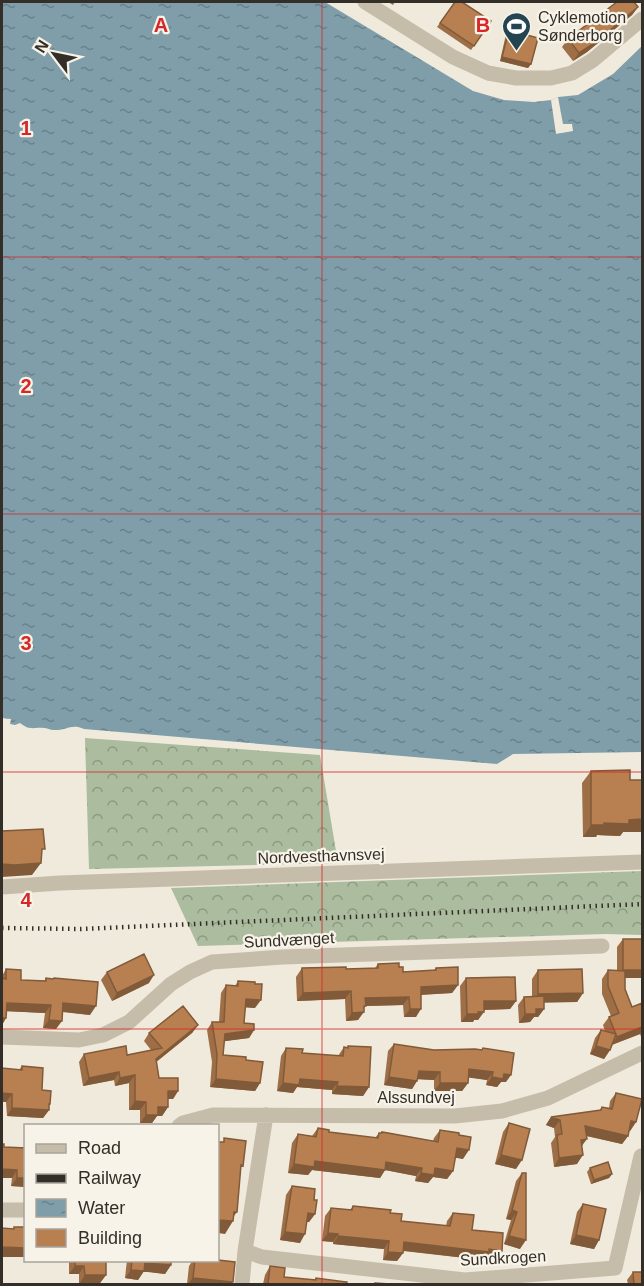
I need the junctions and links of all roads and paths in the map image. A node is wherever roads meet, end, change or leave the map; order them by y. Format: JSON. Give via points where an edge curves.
{"nodes":[{"id":1,"x":365,"y":2,"type":"edge"},
{"id":2,"x":642,"y":20,"type":"edge"},
{"id":3,"x":642,"y":862,"type":"edge"},
{"id":4,"x":2,"y":887,"type":"edge"},
{"id":5,"x":602,"y":946,"type":"dead end"},
{"id":6,"x":2,"y":1037,"type":"edge"},
{"id":7,"x":642,"y":1053,"type":"edge"},
{"id":8,"x":266,"y":1115,"type":"junction"},
{"id":9,"x":181,"y":1124,"type":"edge"},
{"id":10,"x":641,"y":1156,"type":"dead end"},
{"id":11,"x":2,"y":1210,"type":"edge"},
{"id":12,"x":24,"y":1210,"type":"edge"},
{"id":13,"x":246,"y":1251,"type":"junction"},
{"id":14,"x":242,"y":1284,"type":"edge"}],
"edges":[{"from":1,"to":2,"type":"street","via":[[453,57],[488,73],[516,78],[551,78],[572,73]]},
{"from":3,"to":4,"type":"street","name":"Nordvesthavnsvej"},
{"from":5,"to":6,"type":"street","name":"Sundvænget","via":[[212,962],[171,984],[129,1022],[104,1035],[79,1040]]},
{"from":7,"to":8,"type":"street","name":"Alssundvej","via":[[548,1098],[502,1111],[455,1116]]},
{"from":8,"to":9,"type":"street","name":"Alssundvej","via":[[213,1115]]},
{"from":8,"to":13,"type":"street"},
{"from":10,"to":13,"type":"street","name":"Sundkrogen","via":[[615,1268],[465,1280],[262,1257]]},
{"from":11,"to":12,"type":"street"},
{"from":13,"to":14,"type":"street"}]}
